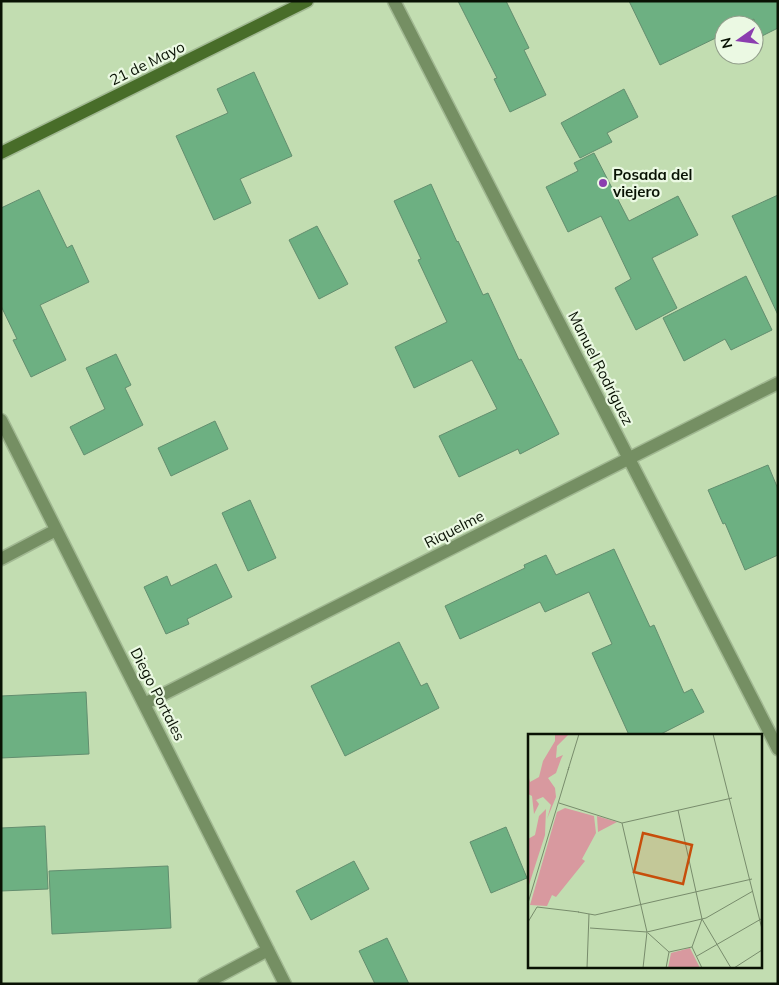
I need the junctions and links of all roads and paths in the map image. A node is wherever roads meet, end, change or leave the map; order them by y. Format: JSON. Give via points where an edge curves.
{"nodes":[{"id":1,"x":308,"y":1,"type":"edge"},
{"id":2,"x":394,"y":1,"type":"edge"},
{"id":3,"x":1,"y":153,"type":"edge"},
{"id":4,"x":778,"y":383,"type":"edge"},
{"id":5,"x":1,"y":420,"type":"edge"},
{"id":6,"x":629,"y":458,"type":"junction"},
{"id":7,"x":56,"y":530,"type":"junction"},
{"id":8,"x":1,"y":559,"type":"edge"},
{"id":9,"x":144,"y":704,"type":"junction"},
{"id":10,"x":778,"y":749,"type":"edge"},
{"id":11,"x":268,"y":950,"type":"junction"},
{"id":12,"x":204,"y":984,"type":"edge"},
{"id":13,"x":285,"y":984,"type":"edge"}],
"edges":[{"from":1,"to":3,"type":"street","name":"21 de Mayo"},
{"from":2,"to":6,"type":"street","name":"Manuel Rodríguez"},
{"from":4,"to":6,"type":"street","name":"Riquelme"},
{"from":5,"to":7,"type":"street","name":"Diego Portales"},
{"from":6,"to":9,"type":"street","name":"Riquelme"},
{"from":6,"to":10,"type":"street","name":"Manuel Rodríguez"},
{"from":7,"to":8,"type":"street"},
{"from":7,"to":9,"type":"street","name":"Diego Portales"},
{"from":9,"to":11,"type":"street","name":"Diego Portales"},
{"from":11,"to":12,"type":"street"},
{"from":11,"to":13,"type":"street","name":"Diego Portales"}]}
